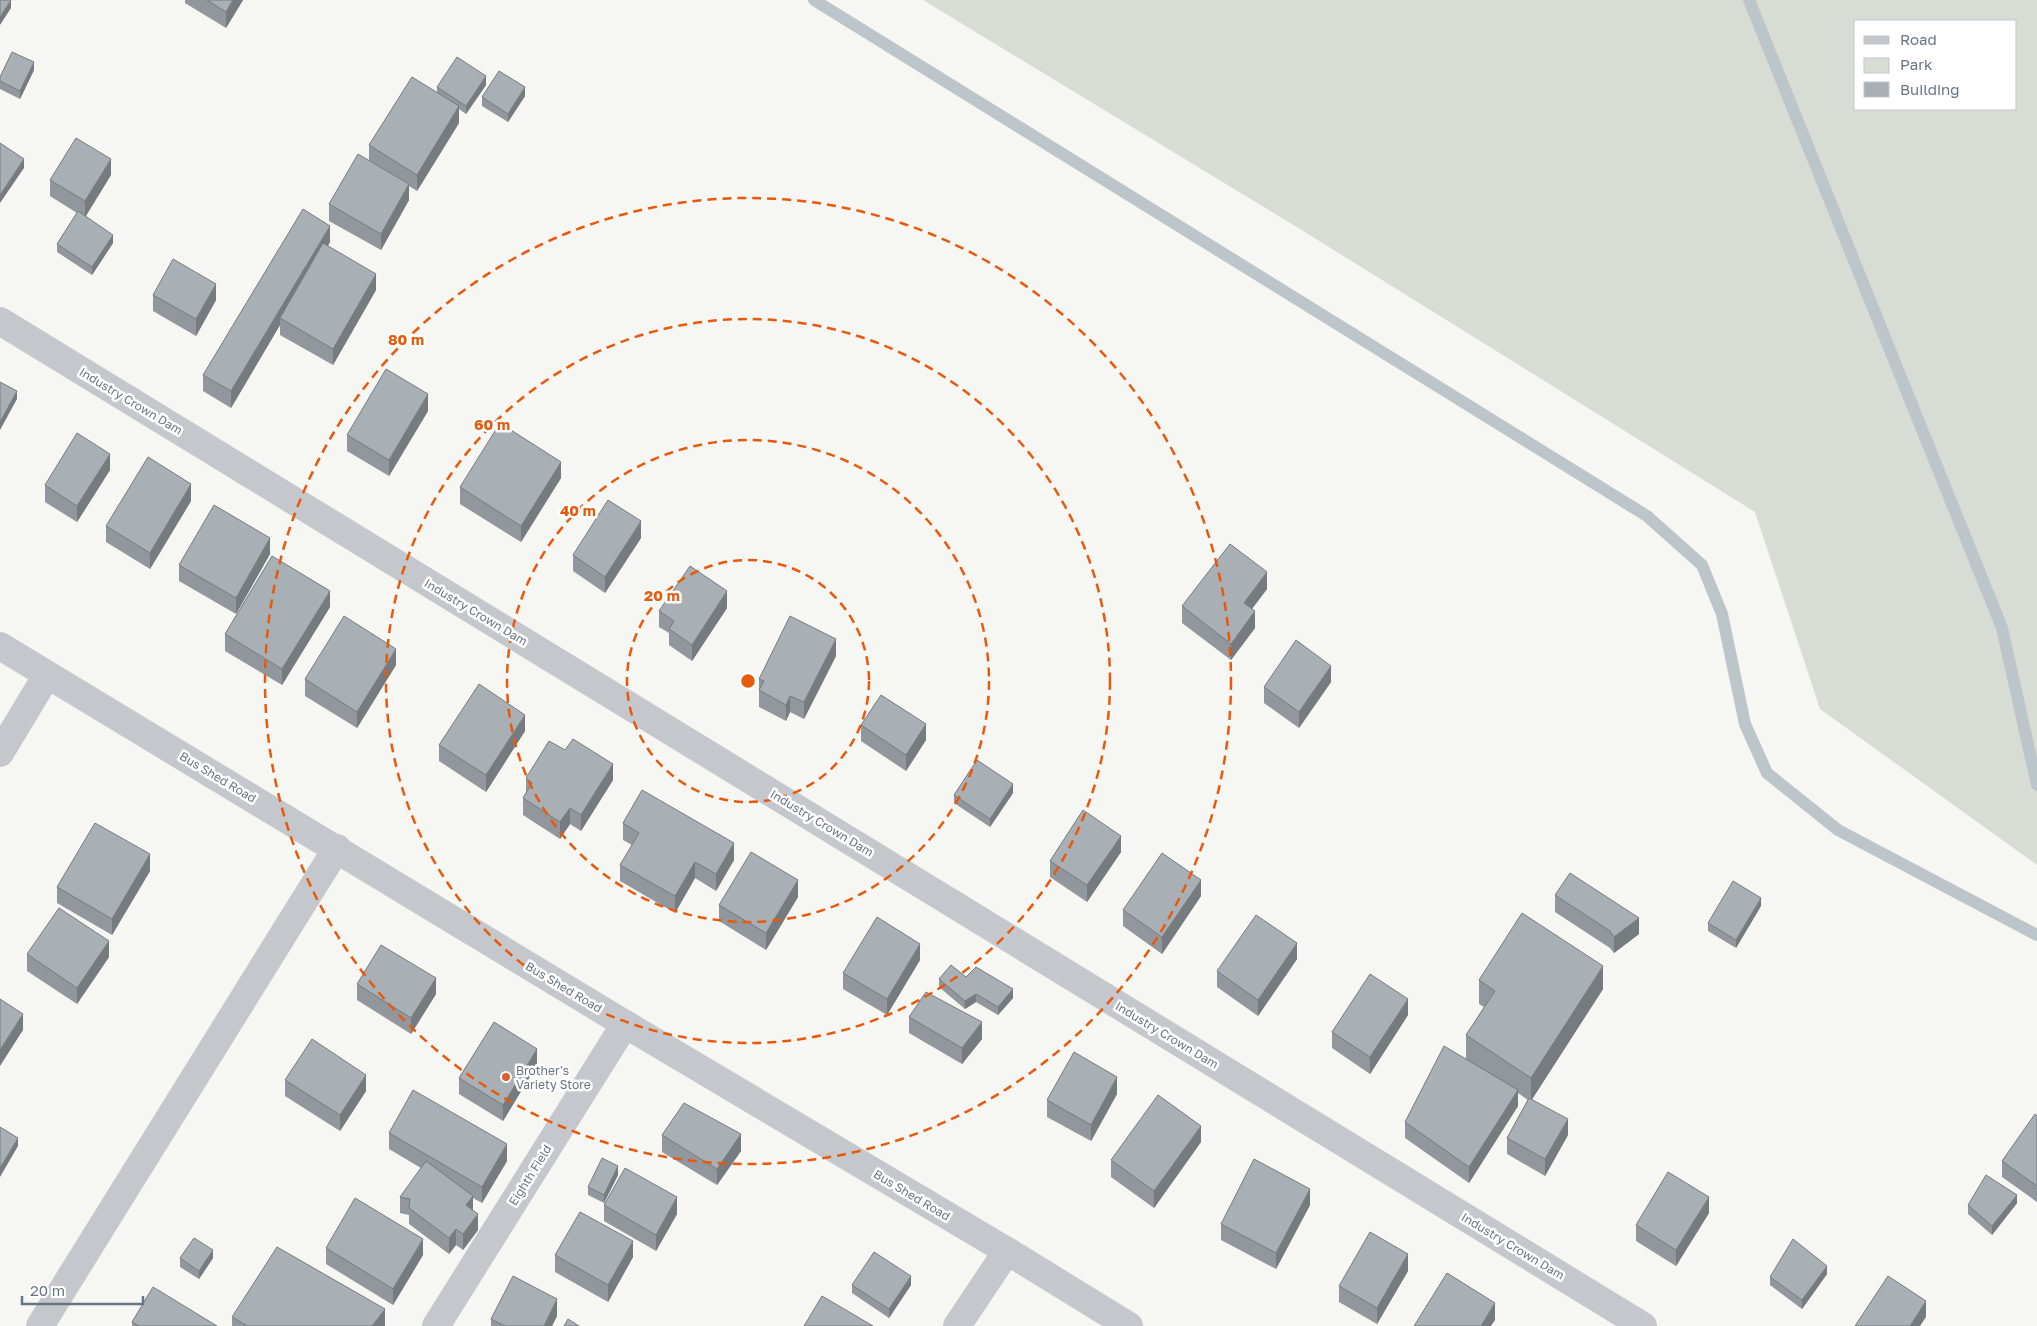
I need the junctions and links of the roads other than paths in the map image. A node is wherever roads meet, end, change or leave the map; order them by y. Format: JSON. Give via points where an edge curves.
{"nodes":[{"id":1,"x":0,"y":320,"type":"edge"},
{"id":2,"x":0,"y":646,"type":"edge"},
{"id":3,"x":47,"y":675,"type":"junction"},
{"id":4,"x":0,"y":753,"type":"edge"},
{"id":5,"x":337,"y":848,"type":"junction"},
{"id":6,"x":625,"y":1024,"type":"junction"},
{"id":7,"x":1007,"y":1251,"type":"junction"},
{"id":8,"x":40,"y":1326,"type":"edge"},
{"id":9,"x":436,"y":1326,"type":"edge"},
{"id":10,"x":957,"y":1326,"type":"edge"},
{"id":11,"x":1129,"y":1326,"type":"edge"},
{"id":12,"x":1644,"y":1326,"type":"edge"}],
"edges":[{"from":1,"to":12,"type":"street","name":"Industry Crown Dam"},
{"from":2,"to":3,"type":"street","name":"Bus Shed Road"},
{"from":3,"to":4,"type":"street"},
{"from":3,"to":5,"type":"street","name":"Bus Shed Road"},
{"from":5,"to":6,"type":"street","name":"Bus Shed Road"},
{"from":5,"to":8,"type":"street"},
{"from":6,"to":7,"type":"street","name":"Bus Shed Road"},
{"from":6,"to":9,"type":"street","name":"Eighth Field"},
{"from":7,"to":10,"type":"street"},
{"from":7,"to":11,"type":"street","name":"Bus Shed Road"}]}
